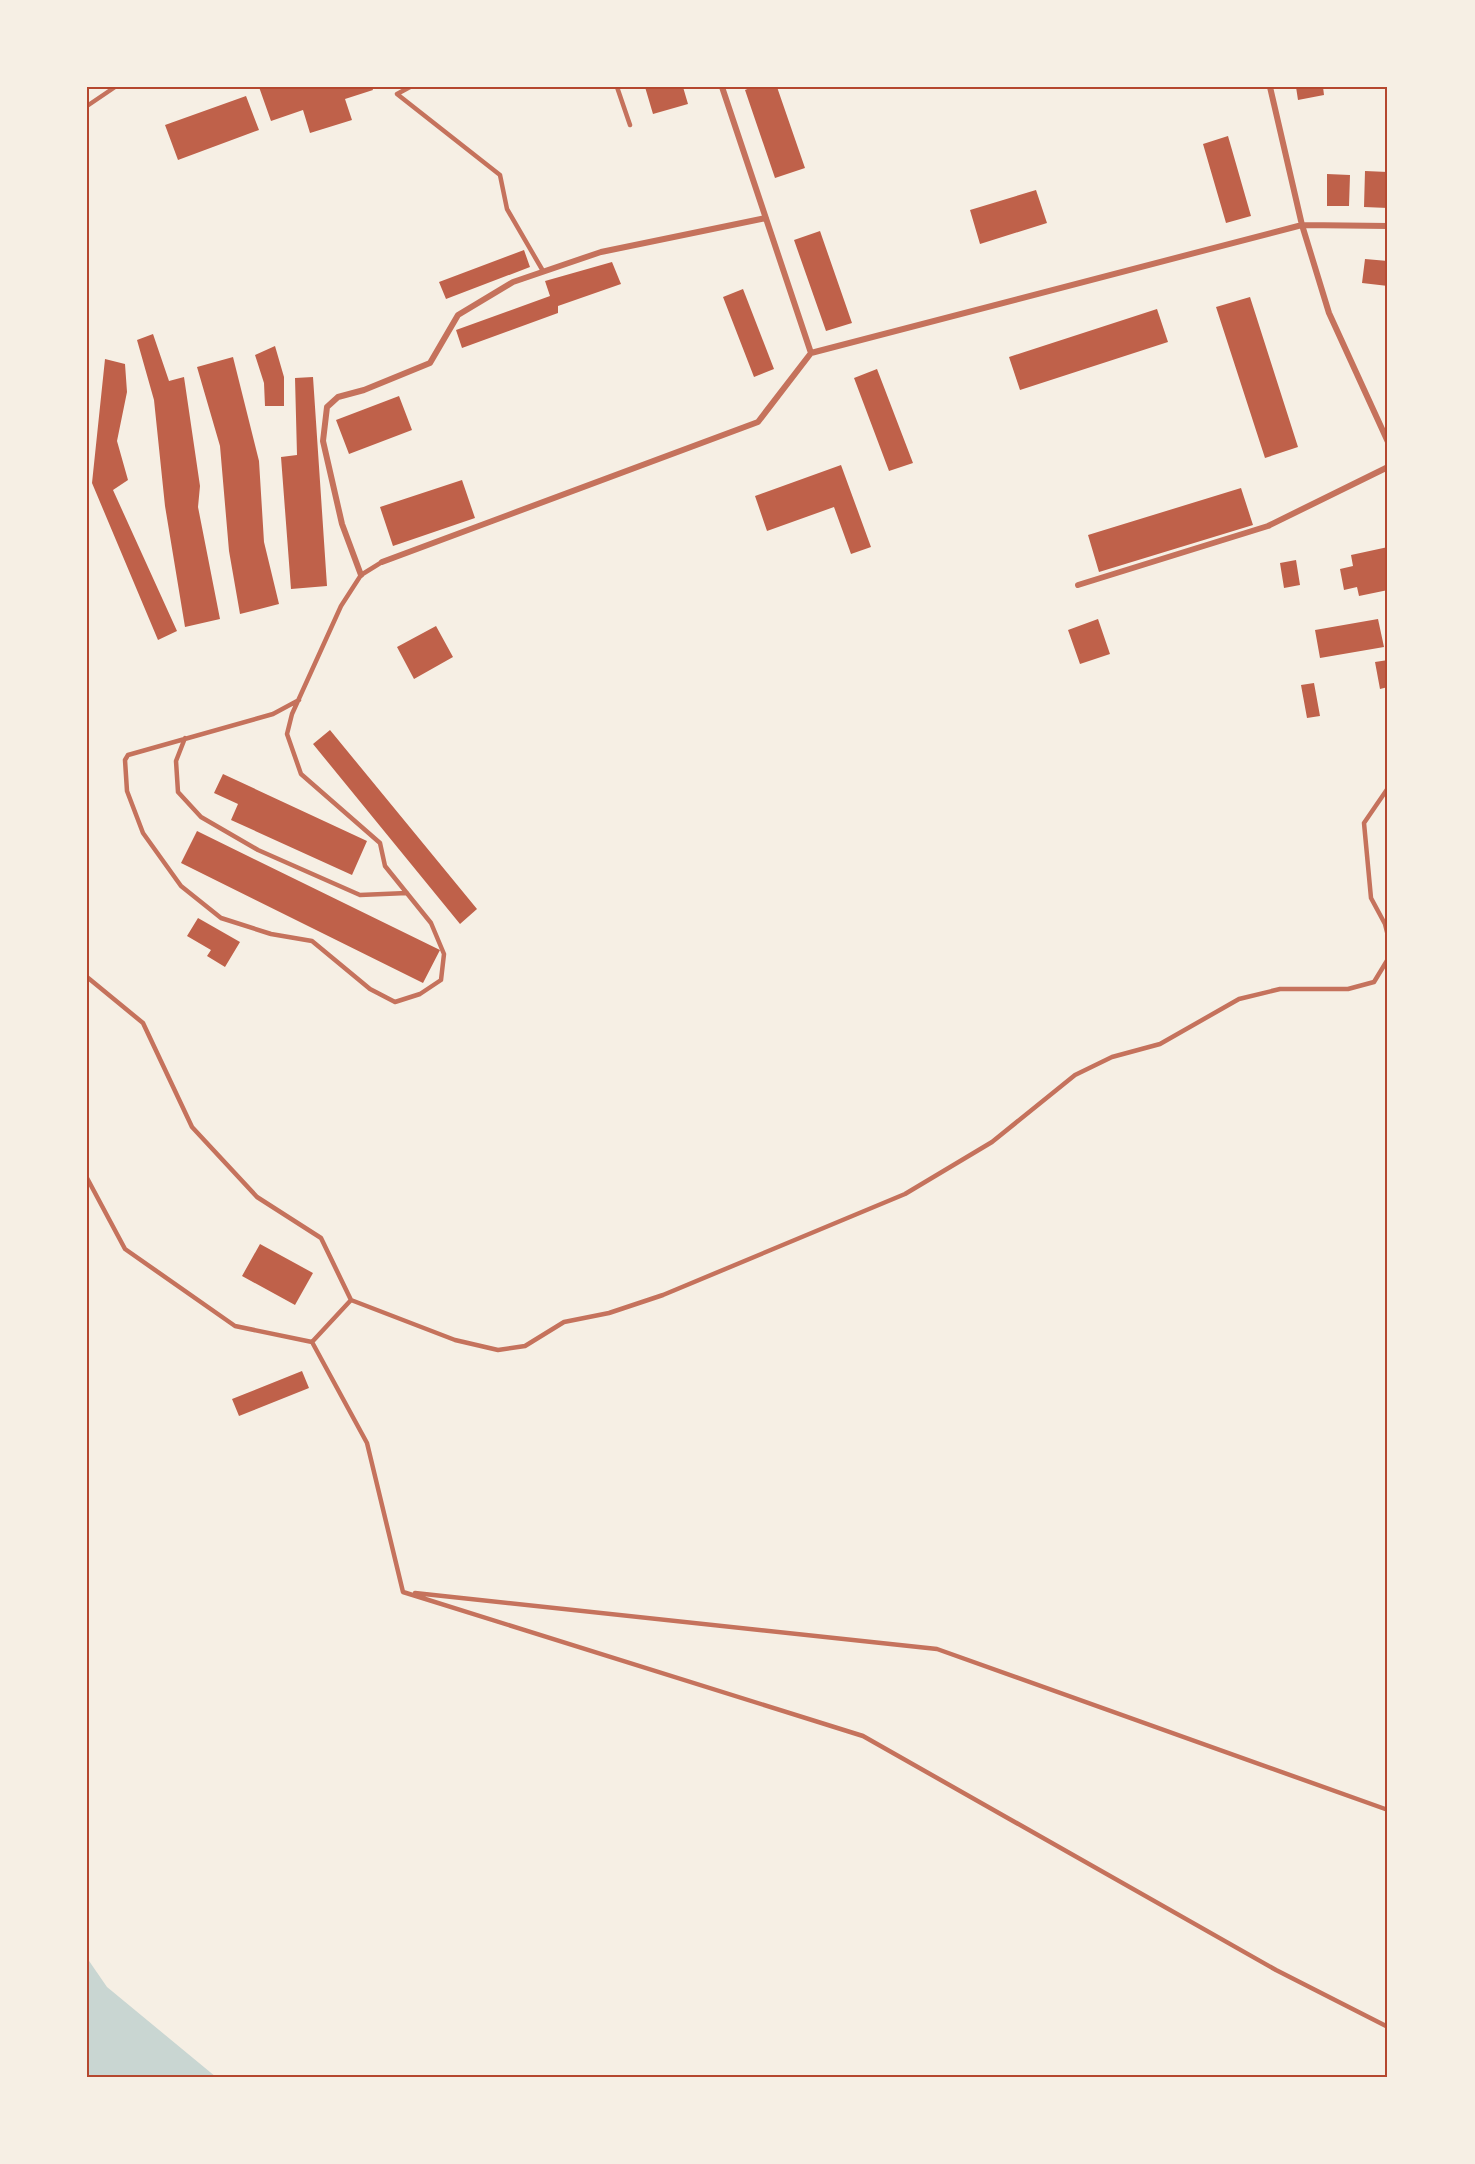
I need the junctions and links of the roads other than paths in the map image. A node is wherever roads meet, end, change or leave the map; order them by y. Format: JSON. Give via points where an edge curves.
{"nodes":[{"id":1,"x":105,"y":87,"type":"edge"},
{"id":2,"x":115,"y":87,"type":"edge"},
{"id":3,"x":410,"y":87,"type":"edge"},
{"id":4,"x":617,"y":87,"type":"edge"},
{"id":5,"x":722,"y":87,"type":"edge"},
{"id":6,"x":1270,"y":87,"type":"edge"},
{"id":7,"x":103,"y":94,"type":"junction"},
{"id":8,"x":87,"y":106,"type":"edge"},
{"id":9,"x":630,"y":125,"type":"dead end"},
{"id":10,"x":766,"y":218,"type":"junction"},
{"id":11,"x":1302,"y":225,"type":"junction"},
{"id":12,"x":1388,"y":226,"type":"edge"},
{"id":13,"x":543,"y":271,"type":"junction"},
{"id":14,"x":811,"y":353,"type":"junction"},
{"id":15,"x":1388,"y":442,"type":"edge"},
{"id":16,"x":1388,"y":467,"type":"edge"},
{"id":17,"x":382,"y":562,"type":"joint"},
{"id":18,"x":362,"y":575,"type":"junction"},
{"id":19,"x":1078,"y":585,"type":"dead end"},
{"id":20,"x":298,"y":700,"type":"junction"},
{"id":21,"x":185,"y":738,"type":"junction"},
{"id":22,"x":1388,"y":788,"type":"edge"},
{"id":23,"x":407,"y":893,"type":"junction"},
{"id":24,"x":1388,"y":936,"type":"edge"},
{"id":25,"x":1388,"y":959,"type":"edge"},
{"id":26,"x":87,"y":977,"type":"edge"},
{"id":27,"x":87,"y":1178,"type":"edge"},
{"id":28,"x":351,"y":1300,"type":"junction"},
{"id":29,"x":312,"y":1342,"type":"junction"},
{"id":30,"x":403,"y":1592,"type":"junction"},
{"id":31,"x":1388,"y":1810,"type":"edge"},
{"id":32,"x":1388,"y":2027,"type":"edge"}],
"edges":[{"from":1,"to":7,"type":"lane"},
{"from":2,"to":7,"type":"lane"},
{"from":3,"to":13,"type":"lane","via":[[397,94],[500,175],[507,209]]},
{"from":4,"to":9,"type":"lane"},
{"from":5,"to":10,"type":"street"},
{"from":6,"to":11,"type":"street"},
{"from":7,"to":8,"type":"lane"},
{"from":10,"to":13,"type":"street","via":[[601,252]]},
{"from":10,"to":14,"type":"street"},
{"from":11,"to":12,"type":"street"},
{"from":11,"to":14,"type":"street"},
{"from":11,"to":15,"type":"street","via":[[1329,313]]},
{"from":13,"to":18,"type":"street","via":[[513,282],[458,315],[430,363],[338,397],[327,407],[323,441],[342,524]]},
{"from":14,"to":17,"type":"street","via":[[758,422]]},
{"from":16,"to":19,"type":"street","via":[[1268,526]]},
{"from":17,"to":18,"type":"lane"},
{"from":18,"to":20,"type":"lane","via":[[341,606]]},
{"from":20,"to":21,"type":"lane","via":[[273,714]]},
{"from":20,"to":23,"type":"lane","via":[[287,734],[301,774],[380,843],[385,866]]},
{"from":21,"to":23,"type":"lane","via":[[176,762],[178,792],[201,817],[258,850],[360,895]]},
{"from":21,"to":23,"type":"lane","via":[[128,755],[127,791],[143,833],[182,886],[221,918],[271,934],[312,941],[370,989],[395,1002],[420,994],[441,980],[444,954],[431,923]]},
{"from":22,"to":24,"type":"lane","via":[[1364,823],[1371,898]]},
{"from":25,"to":28,"type":"lane","via":[[1374,982],[1348,989],[1280,989],[1239,999],[1160,1044],[1112,1057],[1075,1075],[992,1142],[905,1194],[663,1295],[609,1313],[564,1322],[525,1346],[498,1350],[455,1340]]},
{"from":26,"to":28,"type":"lane","via":[[143,1023],[192,1127],[257,1197],[321,1238]]},
{"from":27,"to":29,"type":"lane","via":[[125,1249],[235,1326]]},
{"from":28,"to":29,"type":"lane"},
{"from":29,"to":30,"type":"lane","via":[[367,1443]]},
{"from":30,"to":31,"type":"lane","via":[[937,1649]]},
{"from":30,"to":32,"type":"lane","via":[[863,1736],[1276,1970]]}]}
